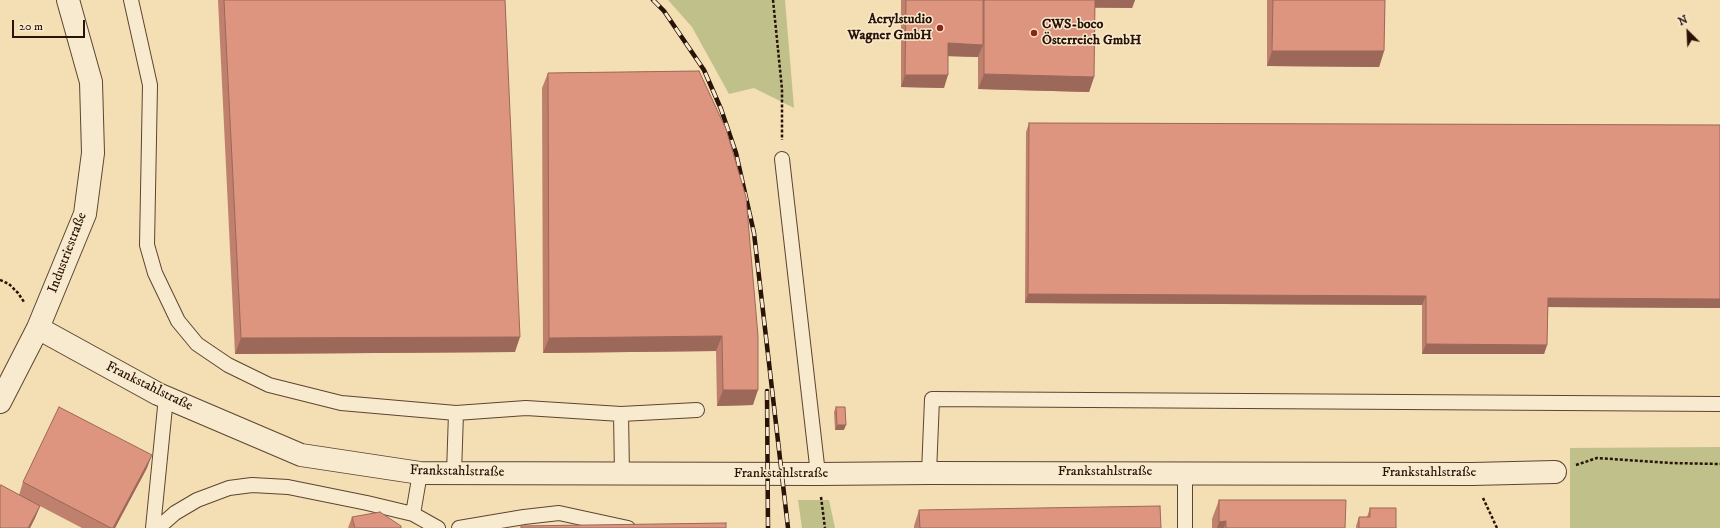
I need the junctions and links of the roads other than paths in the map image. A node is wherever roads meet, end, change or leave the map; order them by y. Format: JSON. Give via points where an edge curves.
{"nodes":[{"id":1,"x":68,"y":0,"type":"edge"},
{"id":2,"x":131,"y":0,"type":"edge"},
{"id":3,"x":782,"y":159,"type":"road end"},
{"id":4,"x":38,"y":328,"type":"junction"},
{"id":5,"x":166,"y":397,"type":"junction"},
{"id":6,"x":0,"y":402,"type":"edge"},
{"id":7,"x":1720,"y":404,"type":"edge"},
{"id":8,"x":697,"y":410,"type":"dead end"},
{"id":9,"x":456,"y":413,"type":"junction"},
{"id":10,"x":621,"y":414,"type":"junction"},
{"id":11,"x":929,"y":472,"type":"junction"},
{"id":12,"x":1185,"y":472,"type":"junction"},
{"id":13,"x":1554,"y":472,"type":"road end"},
{"id":14,"x":420,"y":473,"type":"junction"},
{"id":15,"x":454,"y":473,"type":"junction"},
{"id":16,"x":622,"y":473,"type":"junction"},
{"id":17,"x":818,"y":474,"type":"junction"},
{"id":18,"x":413,"y":514,"type":"junction"},
{"id":19,"x":153,"y":528,"type":"edge"},
{"id":20,"x":158,"y":528,"type":"edge"},
{"id":21,"x":438,"y":528,"type":"edge"},
{"id":22,"x":459,"y":528,"type":"edge"},
{"id":23,"x":628,"y":528,"type":"edge"},
{"id":24,"x":1185,"y":528,"type":"edge"}],
"edges":[{"from":1,"to":4,"type":"street","name":"Industriestraße","via":[[91,82],[93,153],[85,214]]},
{"from":2,"to":9,"type":"lane","via":[[150,85],[147,245],[155,273],[178,321],[197,344],[228,365],[269,385],[341,403]]},
{"from":3,"to":17,"type":"lane"},
{"from":4,"to":5,"type":"street","name":"Frankstahlstraße"},
{"from":4,"to":6,"type":"street","name":"Industriestraße"},
{"from":5,"to":14,"type":"street","name":"Frankstahlstraße","via":[[301,455]]},
{"from":5,"to":19,"type":"lane"},
{"from":7,"to":11,"type":"lane","via":[[932,399]]},
{"from":8,"to":10,"type":"lane"},
{"from":9,"to":10,"type":"lane","via":[[526,408]]},
{"from":9,"to":15,"type":"lane"},
{"from":10,"to":16,"type":"lane"},
{"from":11,"to":12,"type":"street","name":"Frankstahlstraße"},
{"from":11,"to":17,"type":"street","name":"Frankstahlstraße"},
{"from":12,"to":13,"type":"street","name":"Frankstahlstraße"},
{"from":12,"to":24,"type":"lane"},
{"from":14,"to":15,"type":"street","name":"Frankstahlstraße"},
{"from":14,"to":18,"type":"lane"},
{"from":15,"to":16,"type":"street","name":"Frankstahlstraße"},
{"from":16,"to":17,"type":"street","name":"Frankstahlstraße"},
{"from":18,"to":20,"type":"lane","via":[[288,486],[252,485],[228,488],[202,498],[175,513]]},
{"from":18,"to":21,"type":"lane"},
{"from":22,"to":23,"type":"lane","via":[[559,513]]}]}
